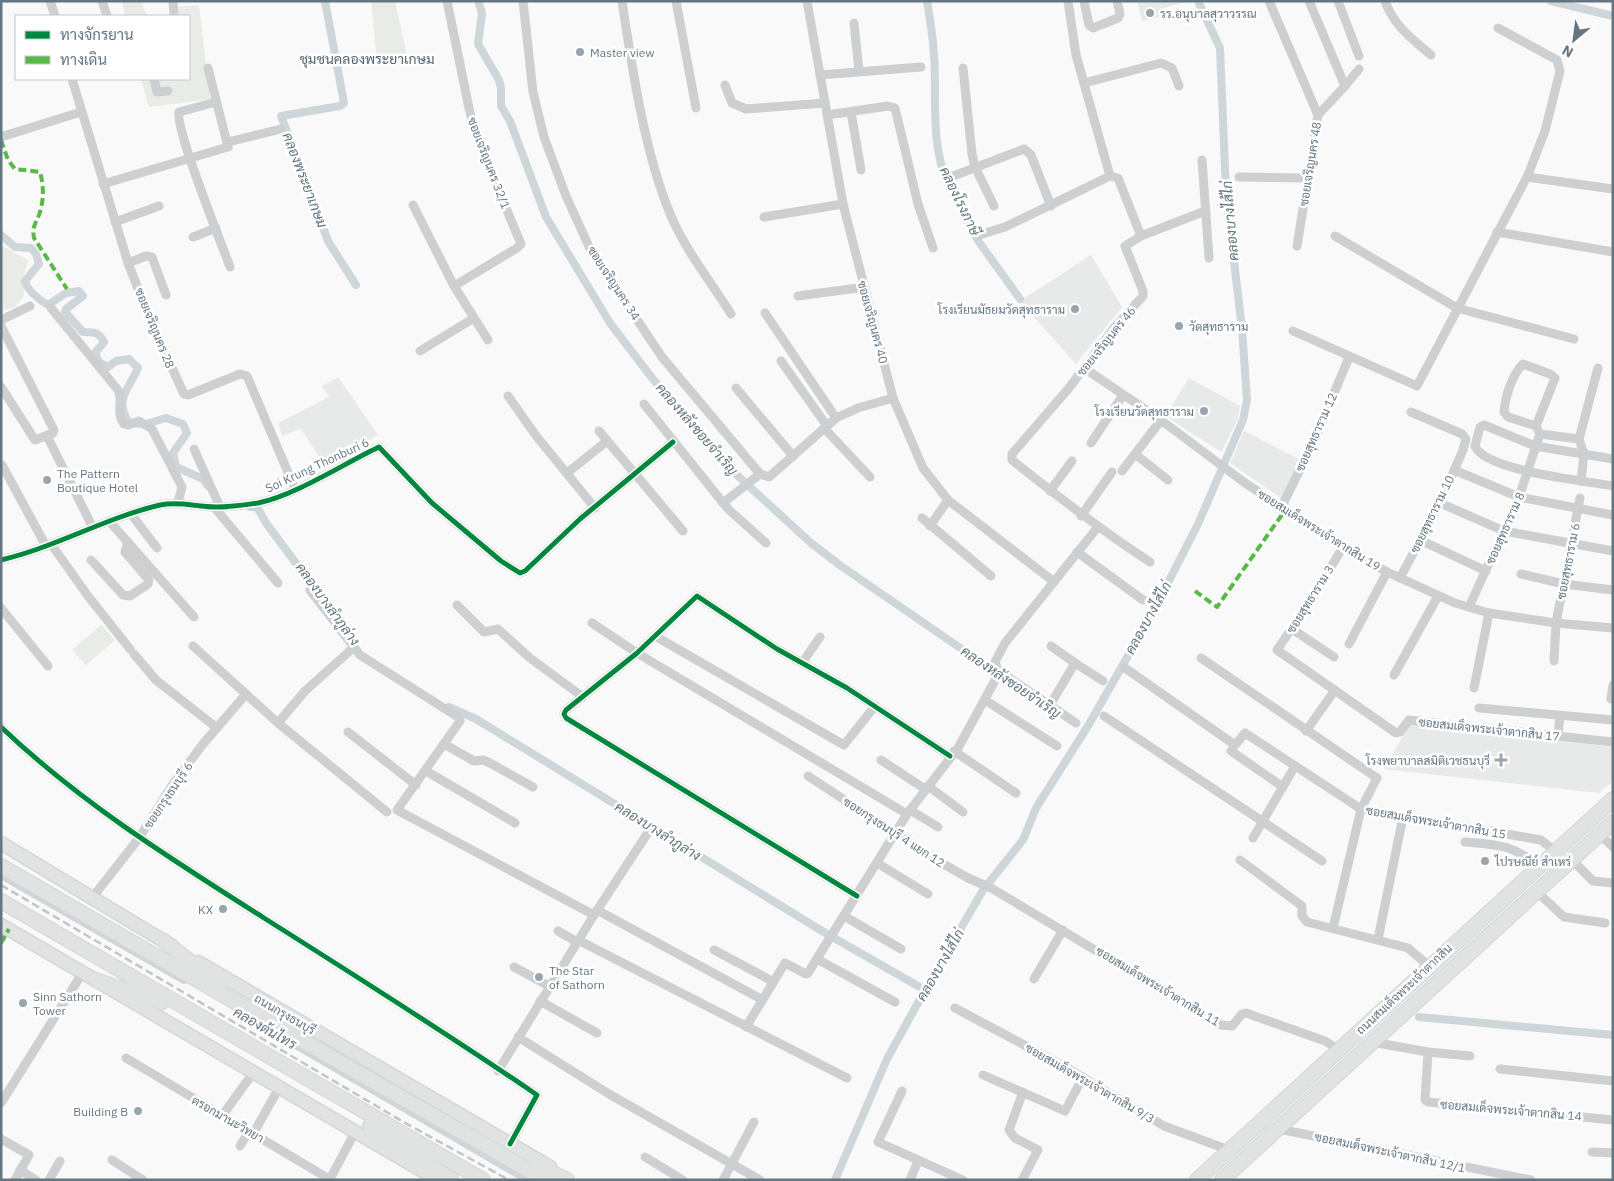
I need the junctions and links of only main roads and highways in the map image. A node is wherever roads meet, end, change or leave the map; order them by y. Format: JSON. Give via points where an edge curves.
{"nodes":[{"id":1,"x":1613,"y":799,"type":"edge"},
{"id":2,"x":1613,"y":822,"type":"edge"},
{"id":3,"x":1,"y":843,"type":"edge"},
{"id":4,"x":1560,"y":847,"type":"junction"},
{"id":5,"x":1574,"y":857,"type":"junction"},
{"id":6,"x":1541,"y":864,"type":"junction"},
{"id":7,"x":1,"y":866,"type":"edge"},
{"id":8,"x":1555,"y":874,"type":"junction"},
{"id":9,"x":1,"y":902,"type":"edge"},
{"id":10,"x":1,"y":924,"type":"edge"},
{"id":11,"x":164,"y":941,"type":"junction"},
{"id":12,"x":96,"y":980,"type":"junction"},
{"id":13,"x":188,"y":1011,"type":"junction"},
{"id":14,"x":266,"y":1020,"type":"junction"},
{"id":15,"x":312,"y":1082,"type":"junction"},
{"id":16,"x":417,"y":1107,"type":"junction"},
{"id":17,"x":438,"y":1180,"type":"edge"},
{"id":18,"x":452,"y":1180,"type":"edge"},
{"id":19,"x":483,"y":1180,"type":"edge"},
{"id":20,"x":546,"y":1180,"type":"edge"},
{"id":21,"x":567,"y":1180,"type":"edge"},
{"id":22,"x":572,"y":1180,"type":"edge"},
{"id":23,"x":1197,"y":1180,"type":"edge"},
{"id":24,"x":1222,"y":1180,"type":"edge"}],
"edges":[{"from":1,"to":4,"type":"main road","name":"ถนนสมเด็จพระเจ้าตากสิน"},
{"from":2,"to":5,"type":"main road","name":"ถนนสมเด็จพระเจ้าตากสิน"},
{"from":3,"to":11,"type":"main road","name":"ถนนกรุงธนบุรี"},
{"from":4,"to":5,"type":"main road"},
{"from":4,"to":6,"type":"main road","name":"ถนนสมเด็จพระเจ้าตากสิน"},
{"from":5,"to":8,"type":"main road","name":"ถนนสมเด็จพระเจ้าตากสิน"},
{"from":6,"to":8,"type":"main road"},
{"from":6,"to":23,"type":"main road","name":"ถนนสมเด็จพระเจ้าตากสิน"},
{"from":7,"to":14,"type":"main road","name":"ถนนกรุงธนบุรี"},
{"from":8,"to":24,"type":"main road","name":"ถนนสมเด็จพระเจ้าตากสิน"},
{"from":9,"to":13,"type":"main road"},
{"from":10,"to":12,"type":"main road"},
{"from":11,"to":14,"type":"main road"},
{"from":11,"to":22,"type":"main road","name":"ถนนกรุงธนบุรี"},
{"from":12,"to":13,"type":"main road"},
{"from":12,"to":17,"type":"main road"},
{"from":13,"to":15,"type":"main road"},
{"from":14,"to":16,"type":"main road","name":"ถนนกรุงธนบุรี"},
{"from":15,"to":18,"type":"main road"},
{"from":15,"to":19,"type":"main road"},
{"from":16,"to":20,"type":"main road","name":"ถนนกรุงธนบุรี"},
{"from":16,"to":21,"type":"main road"}]}
